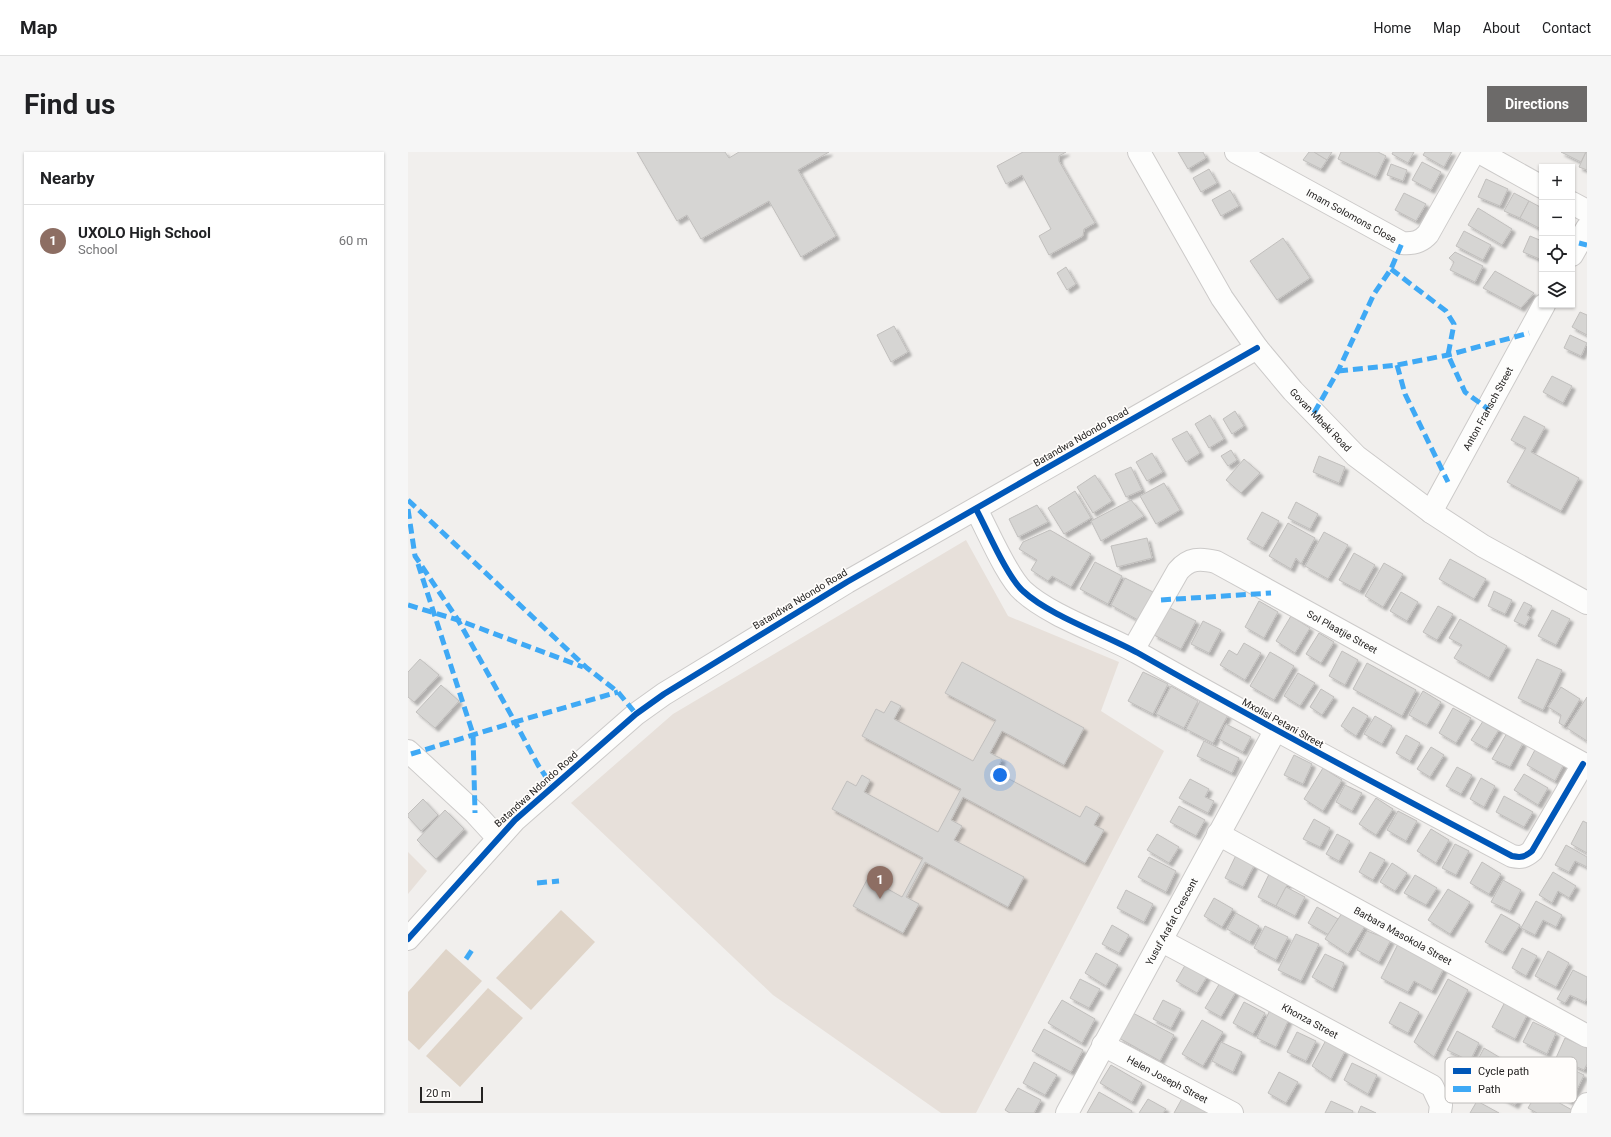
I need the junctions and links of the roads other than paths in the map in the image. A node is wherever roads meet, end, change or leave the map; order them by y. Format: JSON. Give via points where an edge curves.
{"nodes":[{"id":1,"x":1139,"y":152,"type":"edge"},
{"id":2,"x":1236,"y":152,"type":"edge"},
{"id":3,"x":1474,"y":152,"type":"edge"},
{"id":4,"x":1479,"y":152,"type":"edge"},
{"id":5,"x":1539,"y":184,"type":"edge"},
{"id":6,"x":1575,"y":205,"type":"edge"},
{"id":7,"x":1587,"y":211,"type":"edge"},
{"id":8,"x":1587,"y":228,"type":"edge"},
{"id":9,"x":1575,"y":250,"type":"edge"},
{"id":10,"x":1542,"y":308,"type":"edge"},
{"id":11,"x":1257,"y":348,"type":"junction"},
{"id":12,"x":976,"y":509,"type":"junction"},
{"id":13,"x":1431,"y":512,"type":"junction"},
{"id":14,"x":1587,"y":603,"type":"edge"},
{"id":15,"x":1133,"y":650,"type":"junction"},
{"id":16,"x":1275,"y":731,"type":"junction"},
{"id":17,"x":408,"y":751,"type":"edge"},
{"id":18,"x":1585,"y":765,"type":"edge"},
{"id":19,"x":1218,"y":834,"type":"junction"},
{"id":20,"x":497,"y":838,"type":"junction"},
{"id":21,"x":408,"y":939,"type":"edge"},
{"id":22,"x":1162,"y":941,"type":"junction"},
{"id":23,"x":1587,"y":1036,"type":"edge"},
{"id":24,"x":1103,"y":1045,"type":"junction"},
{"id":25,"x":1587,"y":1104,"type":"edge"},
{"id":26,"x":1067,"y":1113,"type":"edge"},
{"id":27,"x":1232,"y":1113,"type":"edge"},
{"id":28,"x":1440,"y":1113,"type":"edge"},
{"id":29,"x":1582,"y":1113,"type":"edge"}],
"edges":[{"from":1,"to":11,"type":"street","name":"Govan Mbeki Road","via":[[1222,298]]},
{"from":2,"to":3,"type":"street","name":"Imam Solomons Close","via":[[1395,239],[1409,244],[1423,239],[1428,234]]},
{"from":4,"to":5,"type":"street"},
{"from":6,"to":7,"type":"street"},
{"from":8,"to":9,"type":"street"},
{"from":10,"to":13,"type":"street","name":"Anton Fransch Street"},
{"from":11,"to":12,"type":"street","name":"Batandwa Ndondo Road"},
{"from":11,"to":13,"type":"street","name":"Govan Mbeki Road","via":[[1293,391],[1356,456]]},
{"from":12,"to":15,"type":"street","name":"Mxolisi Petani Street","via":[[1010,574],[1022,591],[1054,611]]},
{"from":12,"to":20,"type":"street","name":"Batandwa Ndondo Road","via":[[848,582],[664,694],[636,714],[558,781]]},
{"from":13,"to":14,"type":"street","name":"Govan Mbeki Road","via":[[1483,546]]},
{"from":15,"to":16,"type":"street","name":"Mxolisi Petani Street"},
{"from":15,"to":18,"type":"street","name":"Sol Plaatjie Street","via":[[1184,564],[1194,559],[1216,562]]},
{"from":16,"to":18,"type":"street","name":"Mxolisi Petani Street","via":[[1519,858],[1532,851]]},
{"from":16,"to":19,"type":"street","name":"Yusuf Arafat Crescent"},
{"from":17,"to":20,"type":"street"},
{"from":19,"to":22,"type":"street","name":"Yusuf Arafat Crescent"},
{"from":19,"to":23,"type":"street","name":"Barbara Masokola Street"},
{"from":20,"to":21,"type":"street","name":"Batandwa Ndondo Road"},
{"from":22,"to":24,"type":"street","name":"Yusuf Arafat Crescent"},
{"from":22,"to":28,"type":"street","name":"Khonza Street","via":[[1432,1086],[1441,1105]]},
{"from":24,"to":26,"type":"street","name":"Yusuf Arafat Crescent"},
{"from":24,"to":27,"type":"street","name":"Helen Joseph Street"},
{"from":25,"to":29,"type":"street"}]}
